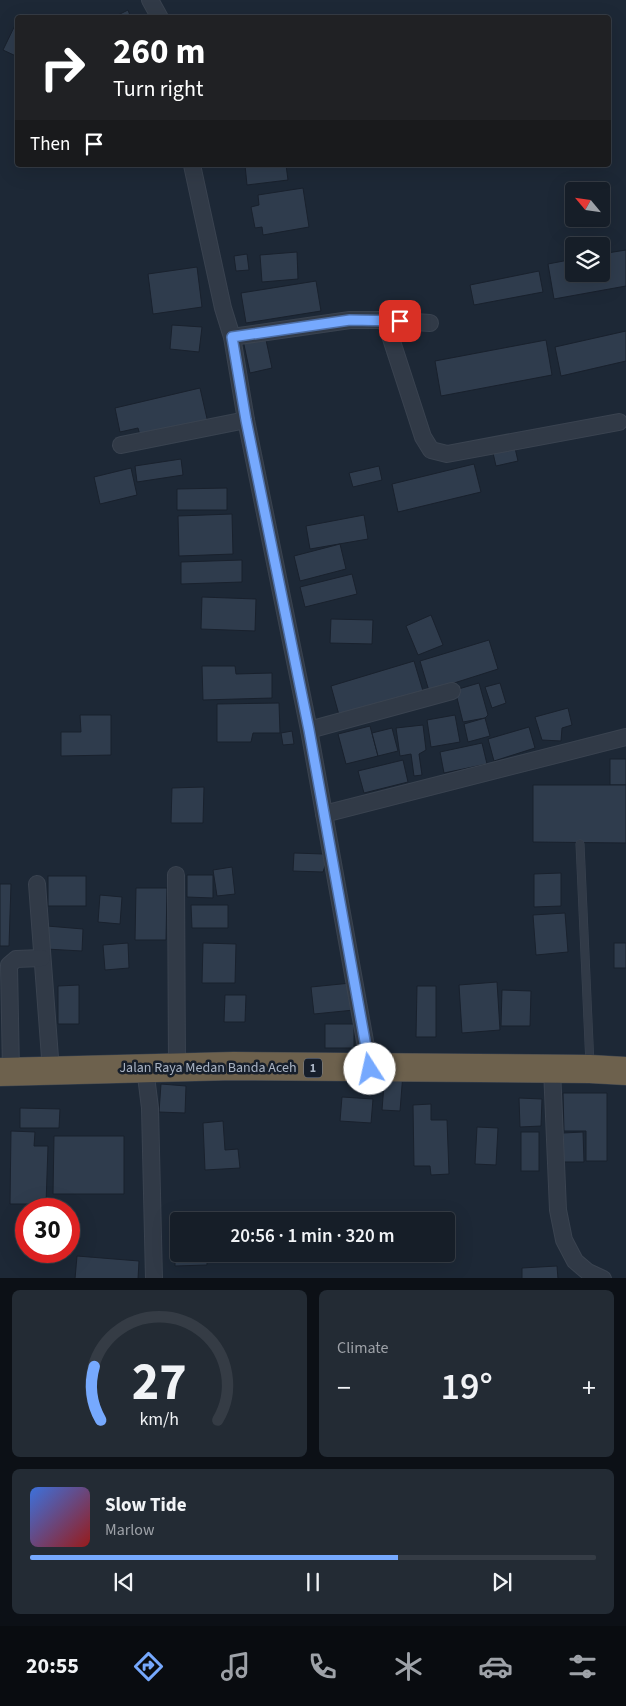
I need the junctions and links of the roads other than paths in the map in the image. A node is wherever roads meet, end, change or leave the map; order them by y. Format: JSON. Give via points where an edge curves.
{"nodes":[{"id":1,"x":150,"y":0,"type":"edge"},
{"id":2,"x":158,"y":15,"type":"edge"},
{"id":3,"x":192,"y":167,"type":"edge"},
{"id":4,"x":385,"y":320,"type":"junction"},
{"id":5,"x":430,"y":323,"type":"dead end"},
{"id":6,"x":232,"y":337,"type":"junction"},
{"id":7,"x":246,"y":420,"type":"junction"},
{"id":8,"x":619,"y":422,"type":"dead end"},
{"id":9,"x":121,"y":444,"type":"dead end"},
{"id":10,"x":452,"y":692,"type":"dead end"},
{"id":11,"x":309,"y":730,"type":"junction"},
{"id":12,"x":626,"y":737,"type":"edge"},
{"id":13,"x":324,"y":814,"type":"junction"},
{"id":14,"x":580,"y":844,"type":"dead end"},
{"id":15,"x":176,"y":874,"type":"dead end"},
{"id":16,"x":37,"y":884,"type":"dead end"},
{"id":17,"x":42,"y":958,"type":"junction"},
{"id":18,"x":177,"y":1067,"type":"junction"},
{"id":19,"x":146,"y":1068,"type":"junction"},
{"id":20,"x":370,"y":1069,"type":"junction"},
{"id":21,"x":552,"y":1069,"type":"junction"},
{"id":22,"x":590,"y":1070,"type":"junction"},
{"id":23,"x":50,"y":1071,"type":"junction"},
{"id":24,"x":626,"y":1071,"type":"edge"},
{"id":25,"x":6,"y":1072,"type":"edge"},
{"id":26,"x":154,"y":1278,"type":"edge"},
{"id":27,"x":603,"y":1278,"type":"edge"}],
"edges":[{"from":1,"to":2,"type":"street"},
{"from":3,"to":6,"type":"street"},
{"from":4,"to":5,"type":"street"},
{"from":4,"to":6,"type":"street","via":[[350,320]]},
{"from":4,"to":8,"type":"street","via":[[423,437],[431,450],[447,454]]},
{"from":6,"to":7,"type":"street"},
{"from":7,"to":9,"type":"street"},
{"from":7,"to":11,"type":"street"},
{"from":10,"to":11,"type":"street"},
{"from":11,"to":13,"type":"street"},
{"from":12,"to":13,"type":"street"},
{"from":13,"to":20,"type":"street"},
{"from":14,"to":22,"type":"lane"},
{"from":15,"to":18,"type":"street"},
{"from":16,"to":17,"type":"street"},
{"from":17,"to":23,"type":"street"},
{"from":17,"to":25,"type":"street","via":[[16,959],[10,965]]},
{"from":18,"to":19,"type":"highway","name":"Jalan Raya Medan Banda Aceh","number":"1"},
{"from":18,"to":20,"type":"highway","name":"Jalan Raya Medan Banda Aceh","number":"1"},
{"from":19,"to":23,"type":"highway","name":"Jalan Raya Medan Banda Aceh","number":"1"},
{"from":19,"to":26,"type":"street"},
{"from":20,"to":21,"type":"highway","name":"Jalan Raya Medan Banda Aceh","number":"1"},
{"from":21,"to":22,"type":"highway","name":"Jalan Raya Medan Banda Aceh","number":"1"},
{"from":21,"to":27,"type":"street","via":[[558,1210],[564,1240],[575,1261],[588,1272]]},
{"from":22,"to":24,"type":"highway","name":"Jalan Raya Medan Banda Aceh","number":"1"},
{"from":23,"to":25,"type":"highway","name":"Jalan Raya Medan Banda Aceh","number":"1"}]}
